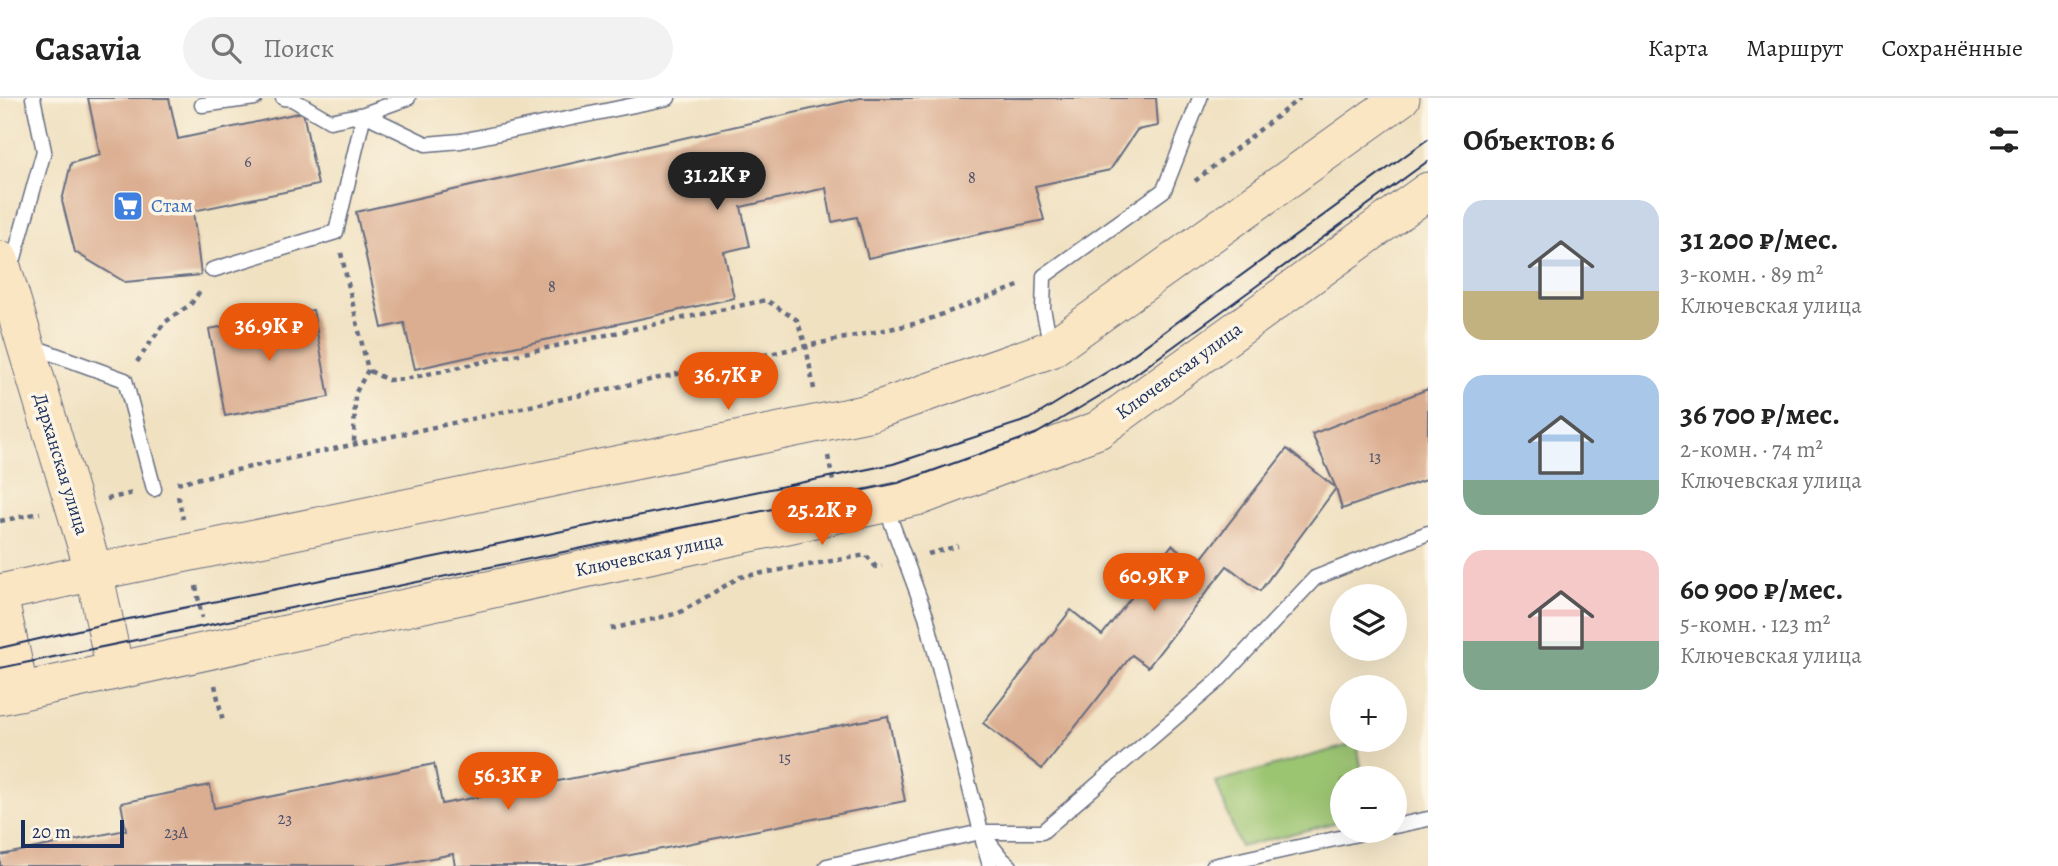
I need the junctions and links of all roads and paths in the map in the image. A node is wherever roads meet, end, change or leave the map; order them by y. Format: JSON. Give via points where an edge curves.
{"nodes":[{"id":1,"x":33,"y":98,"type":"edge"},
{"id":2,"x":255,"y":98,"type":"edge"},
{"id":3,"x":283,"y":98,"type":"edge"},
{"id":4,"x":408,"y":98,"type":"edge"},
{"id":5,"x":668,"y":98,"type":"edge"},
{"id":6,"x":1200,"y":98,"type":"edge"},
{"id":7,"x":1300,"y":98,"type":"edge"},
{"id":8,"x":1401,"y":98,"type":"edge"},
{"id":9,"x":202,"y":105,"type":"dead end"},
{"id":10,"x":364,"y":114,"type":"junction"},
{"id":11,"x":1164,"y":190,"type":"junction"},
{"id":12,"x":1428,"y":191,"type":"edge"},
{"id":13,"x":336,"y":232,"type":"junction"},
{"id":14,"x":212,"y":270,"type":"joint"},
{"id":15,"x":3,"y":271,"type":"edge"},
{"id":16,"x":25,"y":344,"type":"junction"},
{"id":17,"x":1051,"y":349,"type":"junction"},
{"id":18,"x":368,"y":370,"type":"junction"},
{"id":19,"x":125,"y":380,"type":"junction"},
{"id":20,"x":354,"y":444,"type":"junction"},
{"id":21,"x":154,"y":489,"type":"dead end"},
{"id":22,"x":885,"y":504,"type":"junction"},
{"id":23,"x":1428,"y":533,"type":"edge"},
{"id":24,"x":958,"y":546,"type":"dead end"},
{"id":25,"x":189,"y":552,"type":"junction"},
{"id":26,"x":905,"y":560,"type":"junction"},
{"id":27,"x":94,"y":572,"type":"junction"},
{"id":28,"x":0,"y":593,"type":"edge"},
{"id":29,"x":0,"y":601,"type":"edge"},
{"id":30,"x":611,"y":629,"type":"dead end"},
{"id":31,"x":208,"y":650,"type":"junction"},
{"id":32,"x":115,"y":670,"type":"junction"},
{"id":33,"x":10,"y":694,"type":"edge"},
{"id":34,"x":222,"y":722,"type":"dead end"},
{"id":35,"x":1428,"y":819,"type":"edge"},
{"id":36,"x":1407,"y":823,"type":"edge"},
{"id":37,"x":981,"y":832,"type":"junction"},
{"id":38,"x":1330,"y":840,"type":"edge"},
{"id":39,"x":827,"y":866,"type":"edge"},
{"id":40,"x":990,"y":866,"type":"edge"},
{"id":41,"x":1010,"y":866,"type":"edge"},
{"id":42,"x":1213,"y":866,"type":"edge"}],
"edges":[{"from":1,"to":15,"type":"lane","via":[[44,151]]},
{"from":2,"to":9,"type":"lane"},
{"from":3,"to":10,"type":"lane","via":[[330,121]]},
{"from":4,"to":10,"type":"lane"},
{"from":5,"to":10,"type":"lane","via":[[461,141],[426,144]]},
{"from":6,"to":11,"type":"lane"},
{"from":7,"to":11,"type":"path","via":[[1191,184]]},
{"from":8,"to":17,"type":"main road"},
{"from":10,"to":13,"type":"lane"},
{"from":11,"to":17,"type":"lane","via":[[1044,276],[1043,309]]},
{"from":12,"to":22,"type":"main road","name":"Ключевская улица","via":[[1098,430],[921,496]]},
{"from":13,"to":14,"type":"lane"},
{"from":13,"to":18,"type":"path"},
{"from":14,"to":19,"type":"path","via":[[191,304],[164,323]]},
{"from":15,"to":16,"type":"main road","name":"Дарханская улица"},
{"from":16,"to":19,"type":"lane"},
{"from":16,"to":27,"type":"main road","name":"Дарханская улица"},
{"from":17,"to":25,"type":"main road","via":[[868,413]]},
{"from":18,"to":20,"type":"path","via":[[355,394]]},
{"from":18,"to":20,"type":"path","via":[[388,380],[405,379],[766,300],[797,320],[806,346]]},
{"from":19,"to":21,"type":"lane"},
{"from":20,"to":25,"type":"path","via":[[176,483]]},
{"from":22,"to":26,"type":"lane"},
{"from":22,"to":31,"type":"main road","name":"Ключевская улица"},
{"from":23,"to":37,"type":"lane","via":[[1315,578],[1218,681],[1042,832]]},
{"from":24,"to":26,"type":"path"},
{"from":25,"to":27,"type":"main road"},
{"from":25,"to":31,"type":"path"},
{"from":26,"to":30,"type":"path","via":[[876,567],[866,555],[740,577],[679,613]]},
{"from":26,"to":37,"type":"lane","via":[[926,616]]},
{"from":27,"to":28,"type":"main road"},
{"from":27,"to":32,"type":"main road","name":"Дарханская улица"},
{"from":29,"to":33,"type":"main road"},
{"from":31,"to":32,"type":"main road","name":"Ключевская улица"},
{"from":31,"to":34,"type":"path"},
{"from":32,"to":33,"type":"main road","name":"Ключевская улица"},
{"from":35,"to":36,"type":"lane"},
{"from":37,"to":39,"type":"lane"},
{"from":37,"to":40,"type":"lane"},
{"from":37,"to":41,"type":"lane"},
{"from":38,"to":42,"type":"lane"}]}
